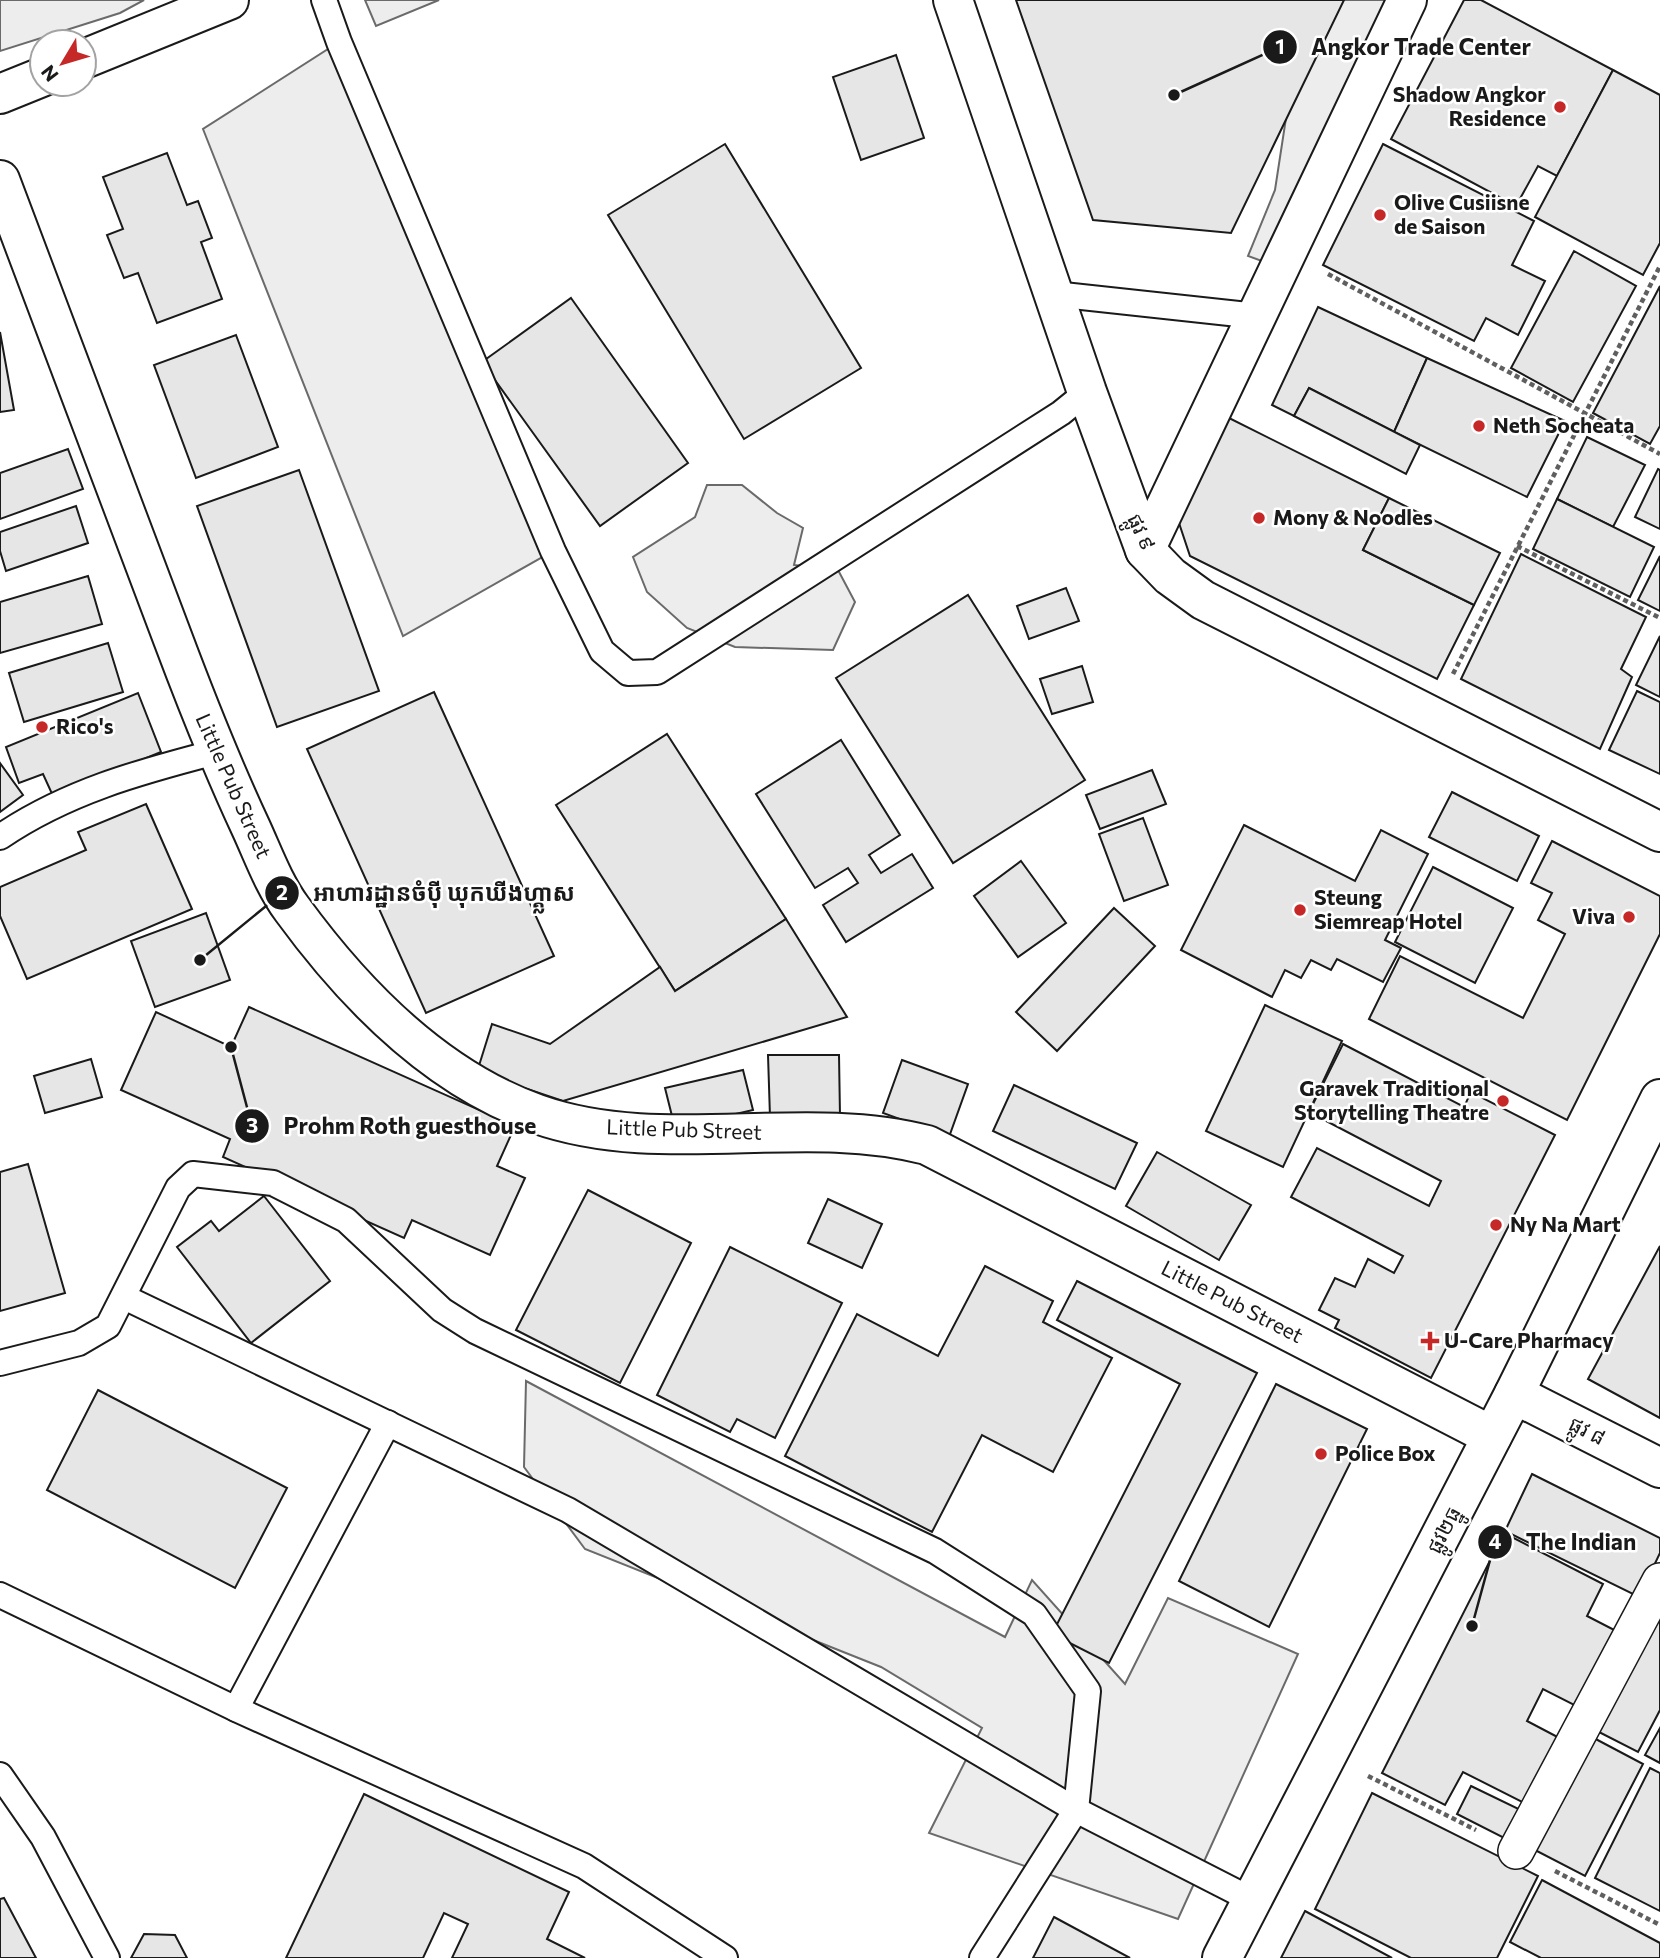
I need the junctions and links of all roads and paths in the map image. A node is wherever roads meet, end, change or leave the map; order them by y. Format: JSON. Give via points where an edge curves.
{"nodes":[{"id":1,"x":229,"y":0,"type":"edge"},
{"id":2,"x":324,"y":0,"type":"edge"},
{"id":3,"x":953,"y":0,"type":"edge"},
{"id":4,"x":1407,"y":0,"type":"edge"},
{"id":5,"x":98,"y":54,"type":"edge"},
{"id":6,"x":28,"y":83,"type":"edge"},
{"id":7,"x":0,"y":94,"type":"edge"},
{"id":8,"x":0,"y":180,"type":"edge"},
{"id":9,"x":1287,"y":252,"type":"junction"},
{"id":10,"x":1660,"y":266,"type":"edge"},
{"id":11,"x":1054,"y":294,"type":"junction"},
{"id":12,"x":1257,"y":316,"type":"junction"},
{"id":13,"x":1087,"y":392,"type":"junction"},
{"id":14,"x":1583,"y":413,"type":"junction"},
{"id":15,"x":1660,"y":454,"type":"edge"},
{"id":16,"x":1517,"y":546,"type":"junction"},
{"id":17,"x":1145,"y":550,"type":"junction"},
{"id":18,"x":1660,"y":618,"type":"edge"},
{"id":19,"x":1432,"y":716,"type":"junction"},
{"id":20,"x":216,"y":752,"type":"junction"},
{"id":21,"x":1660,"y":831,"type":"edge"},
{"id":22,"x":0,"y":837,"type":"edge"},
{"id":23,"x":1660,"y":1099,"type":"edge"},
{"id":24,"x":124,"y":1297,"type":"junction"},
{"id":25,"x":0,"y":1363,"type":"edge"},
{"id":26,"x":1514,"y":1394,"type":"junction"},
{"id":27,"x":388,"y":1423,"type":"junction"},
{"id":28,"x":1492,"y":1436,"type":"junction"},
{"id":29,"x":1660,"y":1468,"type":"edge"},
{"id":30,"x":1660,"y":1581,"type":"edge"},
{"id":31,"x":0,"y":1595,"type":"edge"},
{"id":32,"x":236,"y":1709,"type":"junction"},
{"id":33,"x":0,"y":1775,"type":"edge"},
{"id":34,"x":1076,"y":1810,"type":"junction"},
{"id":35,"x":1516,"y":1851,"type":"dead end"},
{"id":36,"x":1252,"y":1900,"type":"junction"},
{"id":37,"x":107,"y":1958,"type":"edge"},
{"id":38,"x":725,"y":1958,"type":"edge"},
{"id":39,"x":982,"y":1958,"type":"edge"},
{"id":40,"x":1222,"y":1958,"type":"edge"}],
"edges":[{"from":1,"to":5,"type":"street"},
{"from":2,"to":13,"type":"lane","via":[[553,551],[602,651],[628,673],[657,672]]},
{"from":3,"to":11,"type":"street","name":"ផ្លូវ ៩"},
{"from":4,"to":9,"type":"street"},
{"from":6,"to":7,"type":"street"},
{"from":8,"to":20,"type":"street","name":"Little Pub Street"},
{"from":9,"to":12,"type":"street"},
{"from":9,"to":14,"type":"path"},
{"from":10,"to":14,"type":"path"},
{"from":11,"to":12,"type":"lane"},
{"from":11,"to":13,"type":"street","name":"ផ្លូវ ៩"},
{"from":12,"to":17,"type":"street"},
{"from":13,"to":17,"type":"street","name":"ផ្លូវ ៩"},
{"from":14,"to":15,"type":"path"},
{"from":14,"to":16,"type":"path"},
{"from":16,"to":18,"type":"path"},
{"from":16,"to":19,"type":"path"},
{"from":17,"to":19,"type":"street","name":"ផ្លូវ ៩","via":[[1203,600]]},
{"from":19,"to":21,"type":"street","name":"ផ្លូវ ៩"},
{"from":20,"to":22,"type":"lane","via":[[110,780],[33,814]]},
{"from":20,"to":28,"type":"street","name":"Little Pub Street","via":[[289,906],[376,1007],[423,1050],[475,1085],[537,1114],[591,1127],[648,1133],[869,1133],[927,1145]]},
{"from":23,"to":26,"type":"street","name":"ផ្លូវ២ធ្នូ"},
{"from":24,"to":25,"type":"lane","via":[[108,1326],[79,1343]]},
{"from":24,"to":27,"type":"lane"},
{"from":24,"to":34,"type":"lane","via":[[178,1188],[193,1174],[273,1183],[346,1220],[442,1310],[475,1331],[935,1551],[1034,1614],[1088,1691]]},
{"from":26,"to":28,"type":"street","name":"ផ្លូវ២ធ្នូ"},
{"from":26,"to":29,"type":"street","name":"ផ្លូវ ៨"},
{"from":27,"to":32,"type":"lane"},
{"from":27,"to":34,"type":"lane","via":[[568,1510]]},
{"from":28,"to":36,"type":"street","name":"ផ្លូវ២ធ្នូ"},
{"from":30,"to":35,"type":"street"},
{"from":31,"to":32,"type":"lane"},
{"from":32,"to":38,"type":"lane","via":[[584,1866]]},
{"from":33,"to":37,"type":"lane","via":[[43,1838]]},
{"from":34,"to":36,"type":"lane"},
{"from":34,"to":39,"type":"lane"},
{"from":36,"to":40,"type":"street","name":"ផ្លូវ២ធ្នូ"}]}
